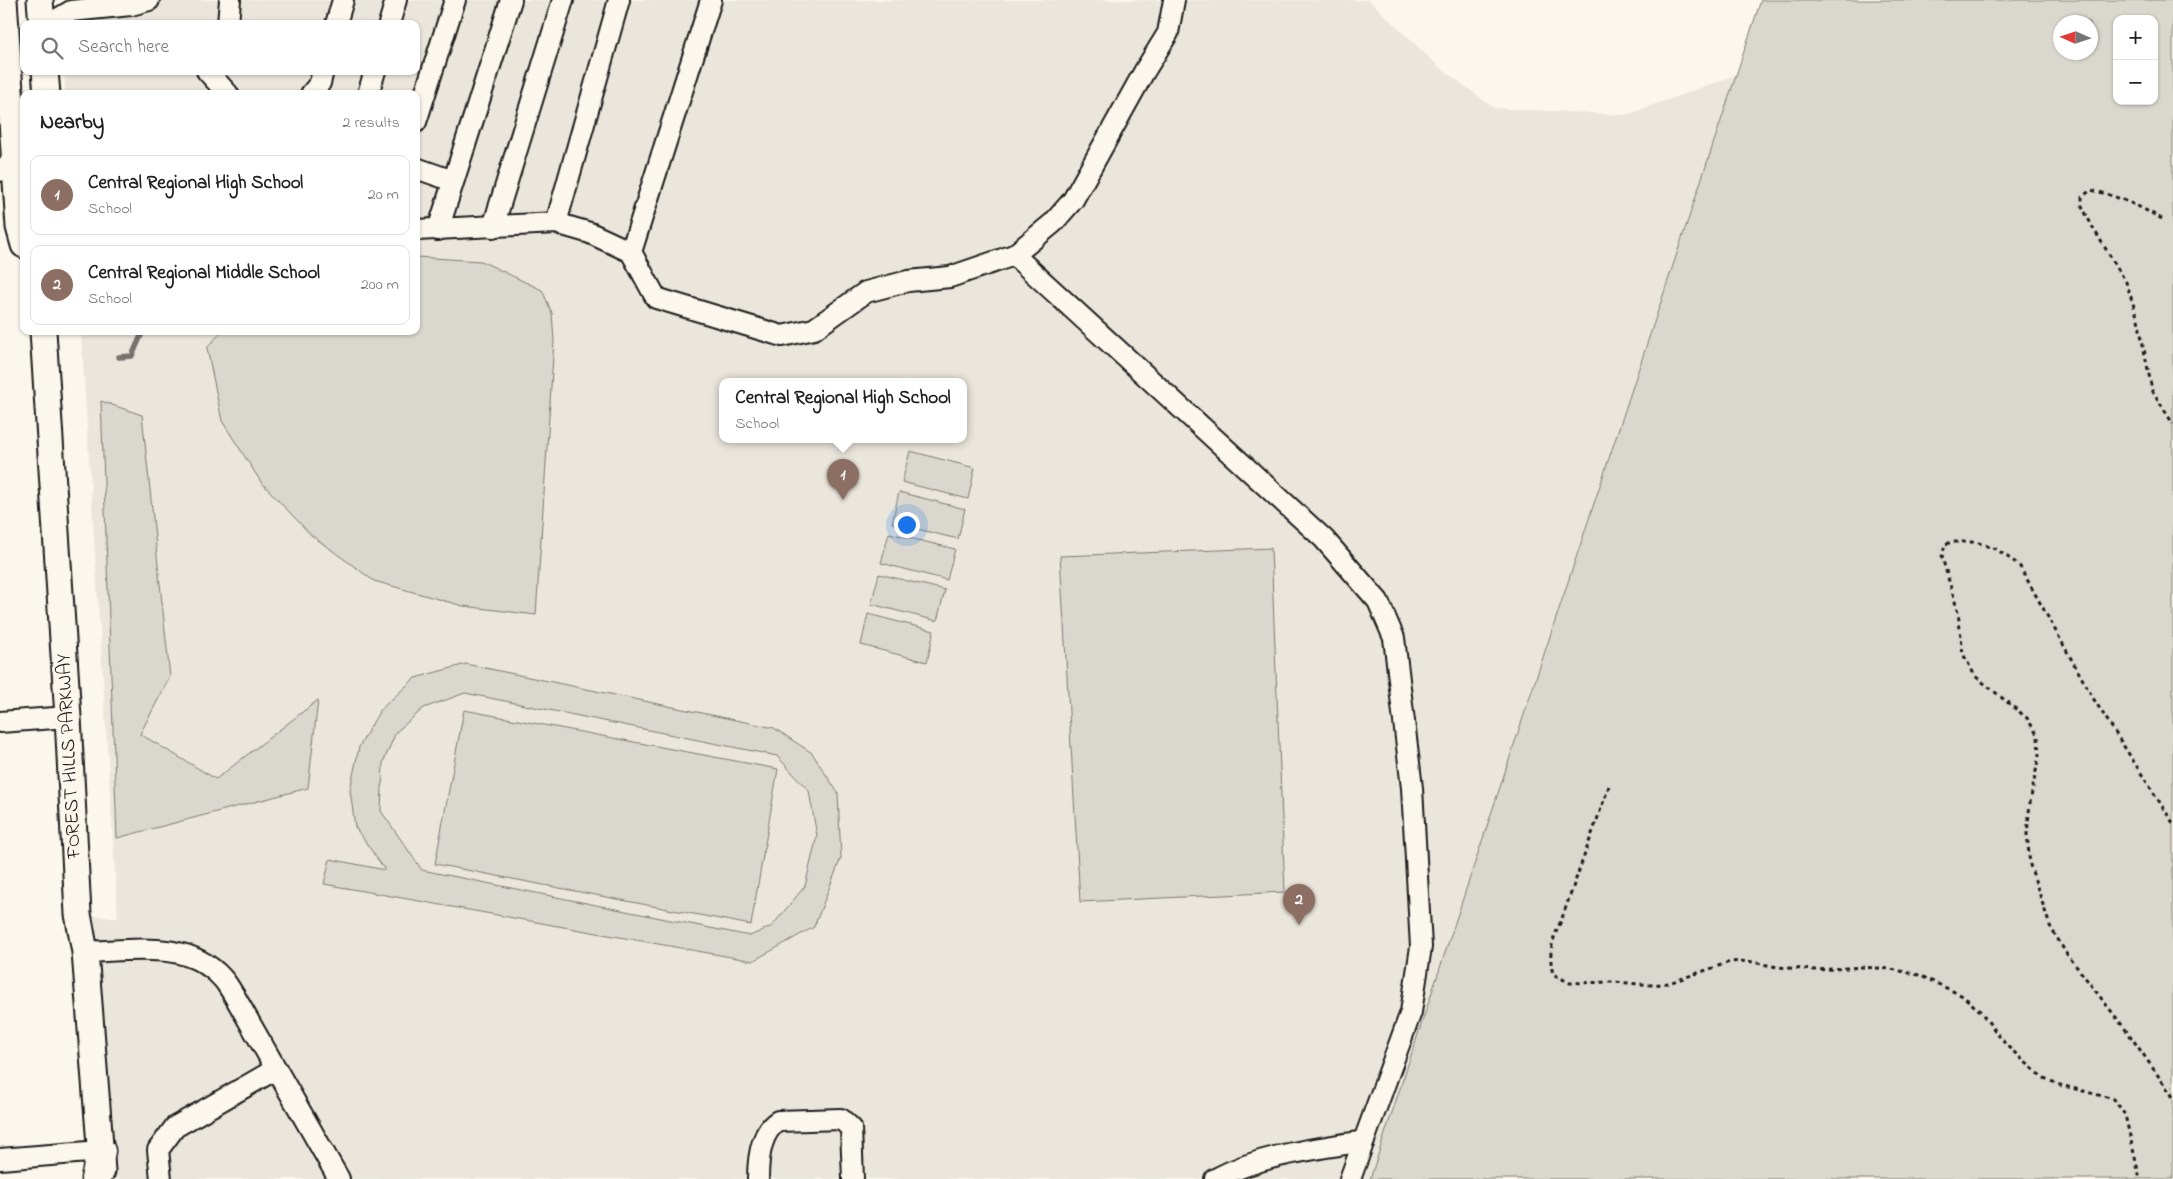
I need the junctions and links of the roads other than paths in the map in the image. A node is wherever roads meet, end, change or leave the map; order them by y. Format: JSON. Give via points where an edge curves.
{"nodes":[{"id":1,"x":4,"y":0,"type":"edge"},
{"id":2,"x":40,"y":0,"type":"edge"},
{"id":3,"x":148,"y":0,"type":"edge"},
{"id":4,"x":230,"y":0,"type":"edge"},
{"id":5,"x":343,"y":0,"type":"edge"},
{"id":6,"x":396,"y":0,"type":"edge"},
{"id":7,"x":455,"y":0,"type":"edge"},
{"id":8,"x":511,"y":0,"type":"edge"},
{"id":9,"x":563,"y":0,"type":"edge"},
{"id":10,"x":619,"y":0,"type":"edge"},
{"id":11,"x":711,"y":0,"type":"edge"},
{"id":12,"x":1174,"y":0,"type":"edge"},
{"id":13,"x":42,"y":20,"type":"edge"},
{"id":14,"x":56,"y":20,"type":"edge"},
{"id":15,"x":228,"y":20,"type":"edge"},
{"id":16,"x":337,"y":20,"type":"edge"},
{"id":17,"x":390,"y":20,"type":"edge"},
{"id":18,"x":10,"y":29,"type":"edge"},
{"id":19,"x":45,"y":75,"type":"edge"},
{"id":20,"x":211,"y":75,"type":"edge"},
{"id":21,"x":228,"y":75,"type":"edge"},
{"id":22,"x":322,"y":75,"type":"edge"},
{"id":23,"x":374,"y":75,"type":"edge"},
{"id":24,"x":47,"y":90,"type":"edge"},
{"id":25,"x":225,"y":90,"type":"edge"},
{"id":26,"x":229,"y":90,"type":"edge"},
{"id":27,"x":314,"y":90,"type":"edge"},
{"id":28,"x":369,"y":90,"type":"edge"},
{"id":29,"x":420,"y":109,"type":"edge"},
{"id":30,"x":7,"y":165,"type":"edge"},
{"id":31,"x":420,"y":169,"type":"edge"},
{"id":32,"x":453,"y":181,"type":"junction"},
{"id":33,"x":9,"y":193,"type":"edge"},
{"id":34,"x":556,"y":223,"type":"junction"},
{"id":35,"x":493,"y":227,"type":"junction"},
{"id":36,"x":20,"y":230,"type":"edge"},
{"id":37,"x":420,"y":230,"type":"edge"},
{"id":38,"x":438,"y":230,"type":"junction"},
{"id":39,"x":631,"y":252,"type":"junction"},
{"id":40,"x":1014,"y":255,"type":"junction"},
{"id":41,"x":43,"y":335,"type":"edge"},
{"id":42,"x":68,"y":717,"type":"junction"},
{"id":43,"x":0,"y":722,"type":"edge"},
{"id":44,"x":85,"y":952,"type":"junction"},
{"id":45,"x":276,"y":1069,"type":"junction"},
{"id":46,"x":1364,"y":1141,"type":"junction"},
{"id":47,"x":101,"y":1151,"type":"junction"},
{"id":48,"x":0,"y":1159,"type":"edge"},
{"id":49,"x":95,"y":1179,"type":"edge"},
{"id":50,"x":102,"y":1179,"type":"edge"},
{"id":51,"x":160,"y":1179,"type":"edge"},
{"id":52,"x":339,"y":1179,"type":"edge"},
{"id":53,"x":758,"y":1179,"type":"edge"},
{"id":54,"x":853,"y":1179,"type":"edge"},
{"id":55,"x":1215,"y":1179,"type":"edge"},
{"id":56,"x":1350,"y":1179,"type":"edge"}],
"edges":[{"from":1,"to":18,"type":"main road"},
{"from":2,"to":13,"type":"main road"},
{"from":3,"to":14,"type":"street","via":[[71,12]]},
{"from":4,"to":15,"type":"street"},
{"from":5,"to":16,"type":"street"},
{"from":6,"to":17,"type":"street"},
{"from":7,"to":29,"type":"street"},
{"from":8,"to":32,"type":"street"},
{"from":9,"to":35,"type":"street"},
{"from":10,"to":34,"type":"street"},
{"from":11,"to":39,"type":"street"},
{"from":12,"to":40,"type":"street","via":[[1168,33],[1074,200],[1053,223]]},
{"from":18,"to":30,"type":"main road"},
{"from":19,"to":24,"type":"main road"},
{"from":20,"to":25,"type":"street"},
{"from":21,"to":26,"type":"street"},
{"from":22,"to":27,"type":"street"},
{"from":23,"to":28,"type":"street"},
{"from":30,"to":33,"type":"main road"},
{"from":31,"to":32,"type":"street"},
{"from":32,"to":38,"type":"street"},
{"from":33,"to":36,"type":"main road"},
{"from":34,"to":35,"type":"street"},
{"from":34,"to":39,"type":"street","via":[[590,233]]},
{"from":35,"to":38,"type":"street"},
{"from":37,"to":38,"type":"street"},
{"from":39,"to":40,"type":"street","via":[[656,298],[782,336],[814,329],[866,292],[908,281],[950,277]]},
{"from":40,"to":46,"type":"street","via":[[1324,539],[1378,601],[1394,638],[1412,788],[1421,947],[1411,1012]]},
{"from":41,"to":42,"type":"main road","name":"FOREST HILLS PARKWAY"},
{"from":42,"to":43,"type":"street"},
{"from":42,"to":44,"type":"main road","name":"FOREST HILLS PARKWAY","via":[[78,914]]},
{"from":44,"to":45,"type":"street","via":[[156,949],[181,952],[201,961],[222,977]]},
{"from":44,"to":47,"type":"main road","name":"FOREST HILLS PARKWAY"},
{"from":45,"to":51,"type":"street","via":[[175,1127],[158,1150]]},
{"from":45,"to":52,"type":"street"},
{"from":46,"to":55,"type":"street","via":[[1295,1152]]},
{"from":46,"to":56,"type":"street"},
{"from":47,"to":48,"type":"street"},
{"from":47,"to":49,"type":"highway"},
{"from":47,"to":50,"type":"main road","name":"FOREST HILLS PARKWAY"},
{"from":53,"to":54,"type":"street","via":[[762,1146],[769,1126],[778,1121],[841,1119],[851,1128]]}]}
